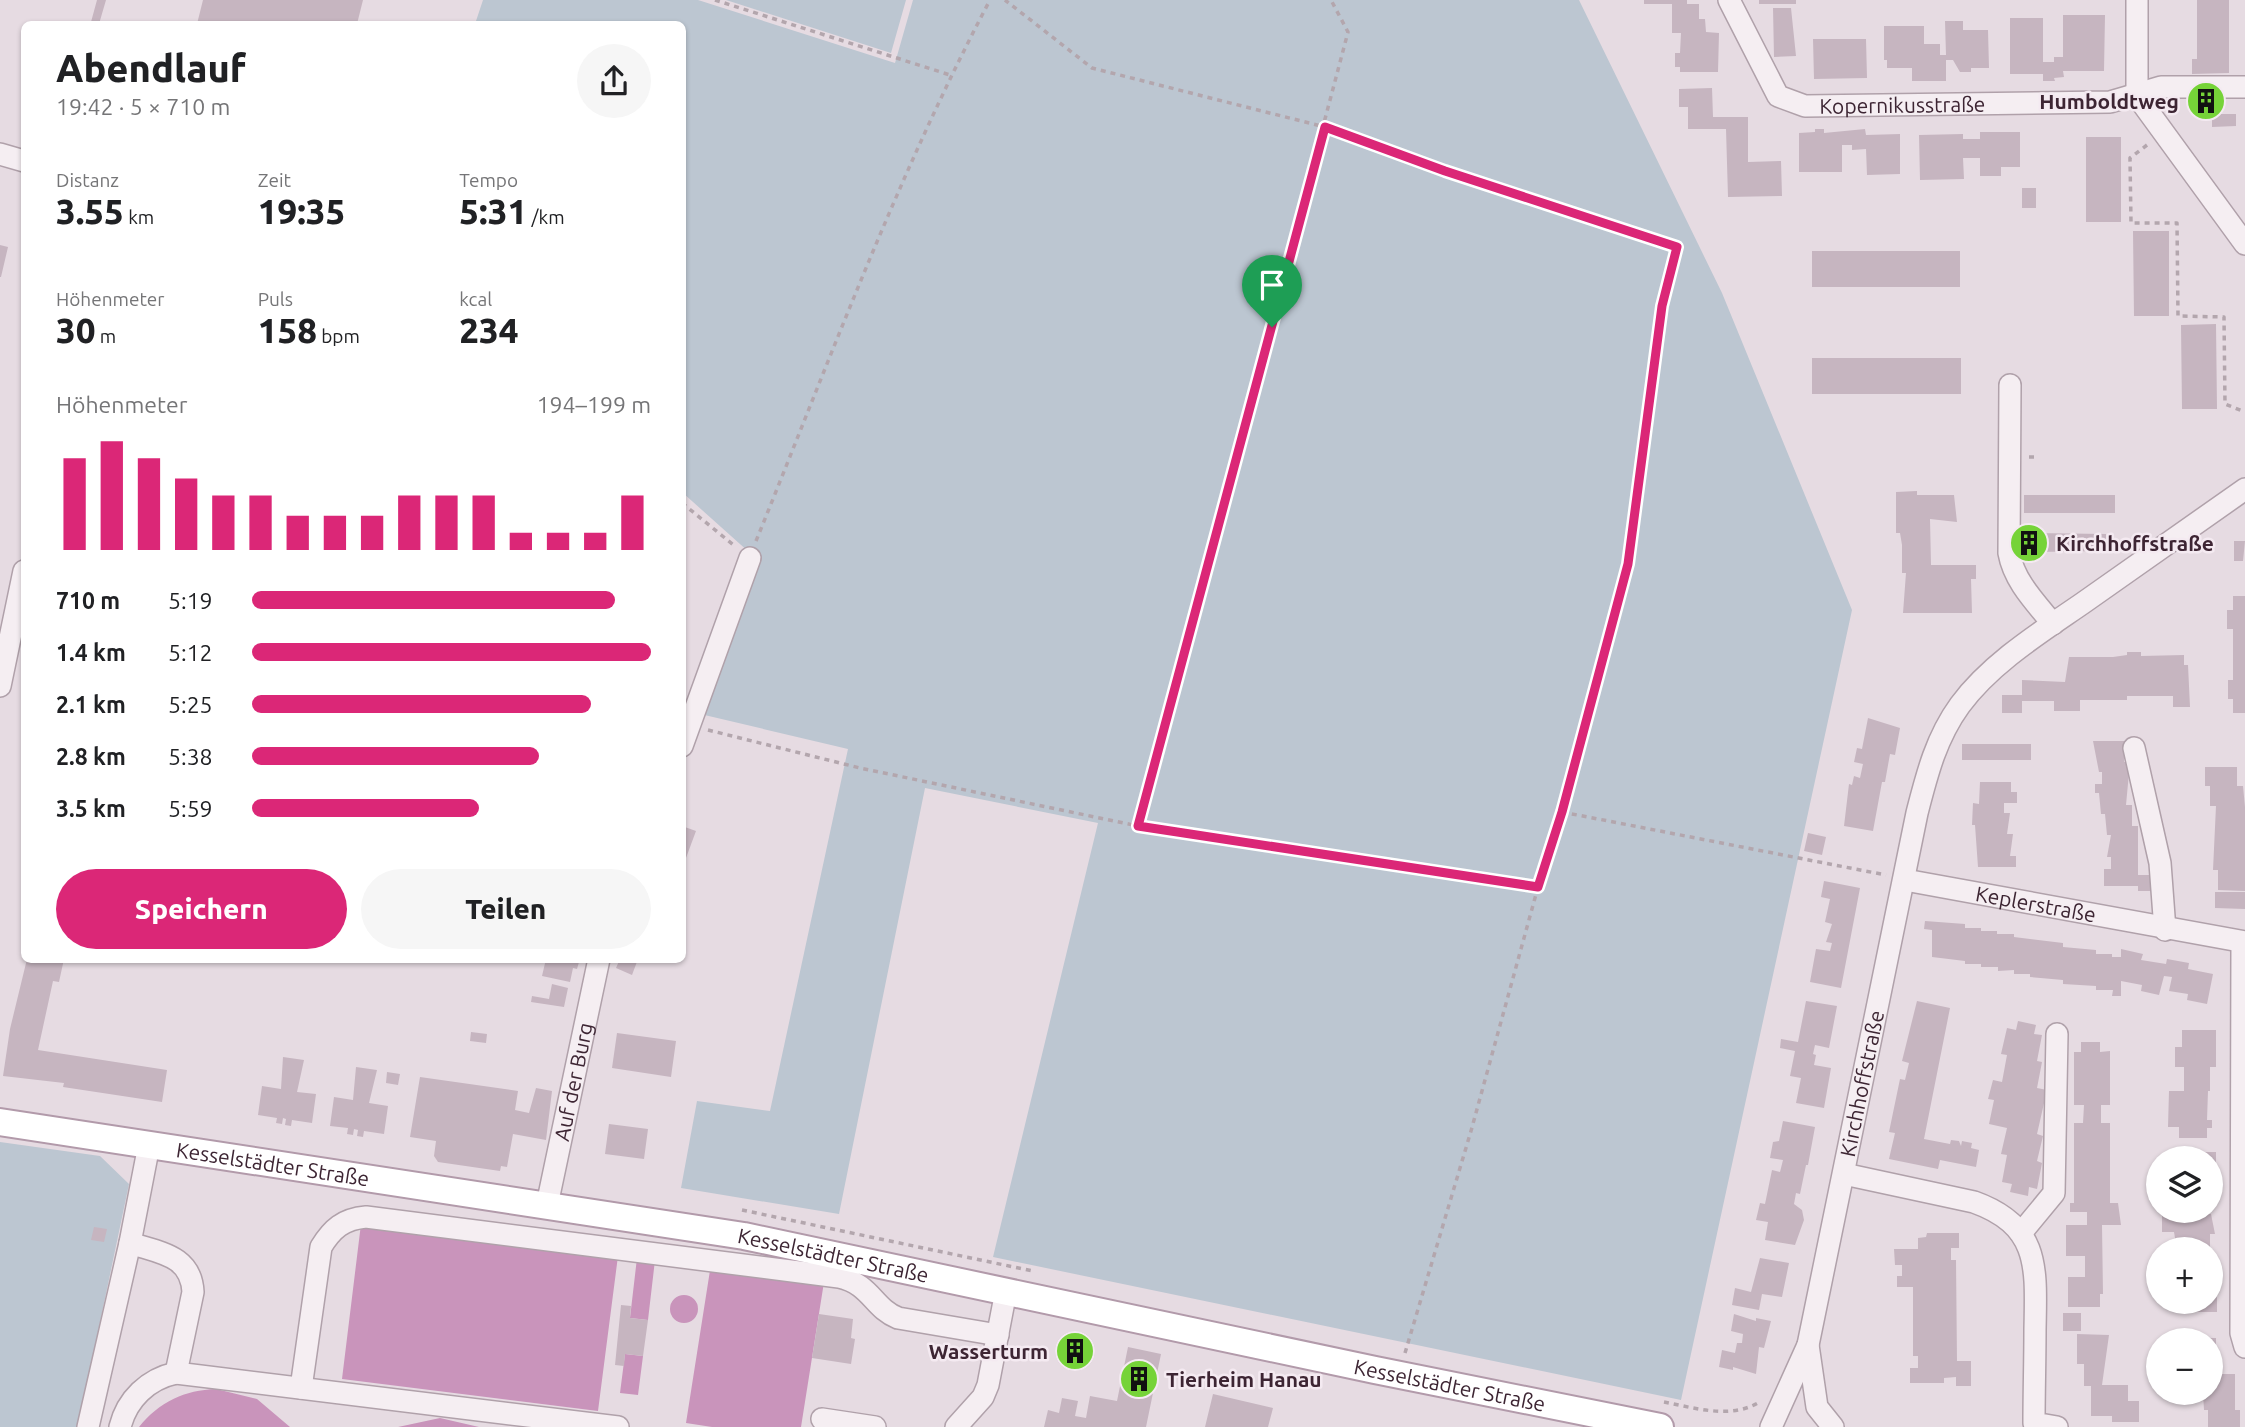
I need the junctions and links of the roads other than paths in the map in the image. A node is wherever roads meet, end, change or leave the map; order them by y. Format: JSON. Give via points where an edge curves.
{"nodes":[{"id":1,"x":1729,"y":0,"type":"edge"},
{"id":2,"x":2137,"y":0,"type":"edge"},
{"id":3,"x":2245,"y":87,"type":"edge"},
{"id":4,"x":2137,"y":96,"type":"junction"},
{"id":5,"x":0,"y":154,"type":"edge"},
{"id":6,"x":21,"y":160,"type":"edge"},
{"id":7,"x":2245,"y":244,"type":"edge"},
{"id":8,"x":2010,"y":385,"type":"dead end"},
{"id":9,"x":2245,"y":489,"type":"edge"},
{"id":10,"x":750,"y":558,"type":"road end"},
{"id":11,"x":21,"y":585,"type":"edge"},
{"id":12,"x":2053,"y":624,"type":"junction"},
{"id":13,"x":0,"y":686,"type":"edge"},
{"id":14,"x":686,"y":737,"type":"edge"},
{"id":15,"x":2134,"y":748,"type":"dead end"},
{"id":16,"x":1905,"y":880,"type":"junction"},
{"id":17,"x":2165,"y":930,"type":"junction"},
{"id":18,"x":2244,"y":942,"type":"edge"},
{"id":19,"x":598,"y":963,"type":"edge"},
{"id":20,"x":2057,"y":1034,"type":"dead end"},
{"id":21,"x":0,"y":1122,"type":"edge"},
{"id":22,"x":149,"y":1145,"type":"junction"},
{"id":23,"x":1844,"y":1174,"type":"junction"},
{"id":24,"x":547,"y":1205,"type":"junction"},
{"id":25,"x":2021,"y":1233,"type":"junction"},
{"id":26,"x":130,"y":1243,"type":"junction"},
{"id":27,"x":1006,"y":1291,"type":"junction"},
{"id":28,"x":998,"y":1335,"type":"junction"},
{"id":29,"x":1808,"y":1345,"type":"junction"},
{"id":30,"x":2244,"y":1350,"type":"edge"},
{"id":31,"x":176,"y":1373,"type":"junction"},
{"id":32,"x":301,"y":1388,"type":"junction"},
{"id":33,"x":1659,"y":1414,"type":"edge"},
{"id":34,"x":1813,"y":1417,"type":"edge"},
{"id":35,"x":822,"y":1419,"type":"dead end"},
{"id":36,"x":88,"y":1427,"type":"edge"},
{"id":37,"x":121,"y":1427,"type":"edge"},
{"id":38,"x":618,"y":1427,"type":"edge"},
{"id":39,"x":875,"y":1427,"type":"edge"},
{"id":40,"x":956,"y":1427,"type":"edge"},
{"id":41,"x":1771,"y":1427,"type":"edge"},
{"id":42,"x":1833,"y":1427,"type":"edge"},
{"id":43,"x":2057,"y":1427,"type":"edge"}],
"edges":[{"from":1,"to":4,"type":"street","name":"Kopernikusstraße","via":[[1772,87],[1778,96],[1797,104],[1830,108],[2082,102]]},
{"from":2,"to":4,"type":"street"},
{"from":3,"to":4,"type":"street","via":[[2161,87]]},
{"from":4,"to":7,"type":"street"},
{"from":5,"to":6,"type":"street"},
{"from":8,"to":12,"type":"street","via":[[2008,553],[2019,580]]},
{"from":9,"to":12,"type":"street","name":"Kirchhoffstraße"},
{"from":10,"to":14,"type":"street"},
{"from":11,"to":13,"type":"street"},
{"from":12,"to":16,"type":"street","name":"Kirchhoffstraße","via":[[1978,684],[1949,722],[1932,755]]},
{"from":15,"to":17,"type":"street","via":[[2160,863]]},
{"from":16,"to":17,"type":"street","name":"Keplerstraße"},
{"from":16,"to":23,"type":"street","name":"Kirchhoffstraße"},
{"from":17,"to":18,"type":"street","name":"Keplerstraße"},
{"from":18,"to":30,"type":"street"},
{"from":19,"to":24,"type":"street","name":"Auf der Burg"},
{"from":20,"to":25,"type":"street","via":[[2054,1193]]},
{"from":21,"to":22,"type":"main road","name":"Kesselstädter Straße"},
{"from":22,"to":24,"type":"main road","name":"Kesselstädter Straße"},
{"from":22,"to":26,"type":"street"},
{"from":23,"to":25,"type":"street","via":[[1974,1202],[1994,1209]]},
{"from":23,"to":29,"type":"street","name":"Kirchhoffstraße"},
{"from":24,"to":27,"type":"main road","name":"Kesselstädter Straße","via":[[744,1236]]},
{"from":25,"to":43,"type":"street","via":[[2035,1268],[2034,1423]]},
{"from":26,"to":31,"type":"street","via":[[188,1268],[192,1292]]},
{"from":26,"to":36,"type":"street"},
{"from":27,"to":28,"type":"street"},
{"from":27,"to":33,"type":"main road","name":"Kesselstädter Straße","via":[[1405,1359]]},
{"from":28,"to":32,"type":"street","via":[[887,1314],[862,1287],[839,1277],[352,1218],[330,1232],[321,1247]]},
{"from":28,"to":40,"type":"street","via":[[983,1397]]},
{"from":29,"to":34,"type":"street","name":"Kirchhoffstraße"},
{"from":29,"to":41,"type":"street","name":"Kirchhoffstraße"},
{"from":31,"to":32,"type":"street"},
{"from":31,"to":37,"type":"street","via":[[136,1394]]},
{"from":32,"to":38,"type":"street"},
{"from":34,"to":42,"type":"street","name":"Kirchhoffstraße"},
{"from":35,"to":39,"type":"street"}]}
